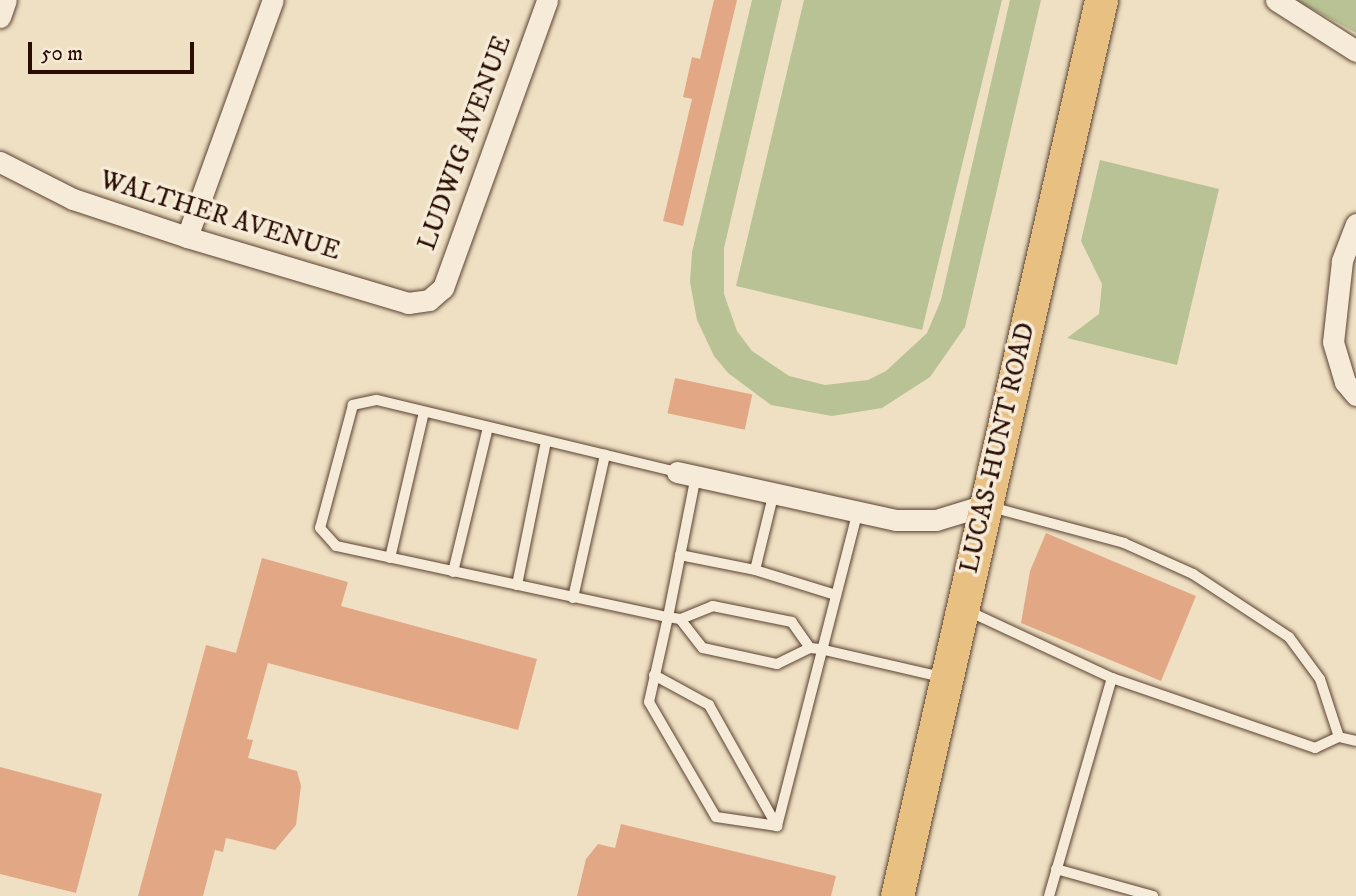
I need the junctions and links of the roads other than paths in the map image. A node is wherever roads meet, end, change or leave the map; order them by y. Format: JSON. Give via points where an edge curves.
{"nodes":[{"id":1,"x":6,"y":0,"type":"edge"},
{"id":2,"x":273,"y":0,"type":"edge"},
{"id":3,"x":547,"y":0,"type":"edge"},
{"id":4,"x":1101,"y":0,"type":"edge"},
{"id":5,"x":1276,"y":0,"type":"edge"},
{"id":6,"x":0,"y":17,"type":"edge"},
{"id":7,"x":1356,"y":51,"type":"edge"},
{"id":8,"x":0,"y":162,"type":"edge"},
{"id":9,"x":1356,"y":224,"type":"edge"},
{"id":10,"x":187,"y":237,"type":"junction"},
{"id":11,"x":429,"y":300,"type":"joint"},
{"id":12,"x":1356,"y":395,"type":"edge"},
{"id":13,"x":424,"y":412,"type":"junction"},
{"id":14,"x":488,"y":427,"type":"junction"},
{"id":15,"x":546,"y":441,"type":"junction"},
{"id":16,"x":605,"y":455,"type":"junction"},
{"id":17,"x":686,"y":474,"type":"junction"},
{"id":18,"x":774,"y":492,"type":"junction"},
{"id":19,"x":985,"y":505,"type":"junction"},
{"id":20,"x":858,"y":510,"type":"junction"},
{"id":21,"x":680,"y":555,"type":"junction"},
{"id":22,"x":390,"y":558,"type":"junction"},
{"id":23,"x":755,"y":570,"type":"junction"},
{"id":24,"x":453,"y":572,"type":"junction"},
{"id":25,"x":517,"y":585,"type":"junction"},
{"id":26,"x":836,"y":595,"type":"junction"},
{"id":27,"x":573,"y":598,"type":"junction"},
{"id":28,"x":961,"y":608,"type":"junction"},
{"id":29,"x":668,"y":617,"type":"junction"},
{"id":30,"x":680,"y":619,"type":"junction"},
{"id":31,"x":815,"y":649,"type":"junction"},
{"id":32,"x":654,"y":675,"type":"junction"},
{"id":33,"x":945,"y":678,"type":"junction"},
{"id":34,"x":1112,"y":678,"type":"junction"},
{"id":35,"x":1339,"y":737,"type":"junction"},
{"id":36,"x":1356,"y":741,"type":"edge"},
{"id":37,"x":777,"y":826,"type":"junction"},
{"id":38,"x":1056,"y":869,"type":"junction"},
{"id":39,"x":897,"y":896,"type":"edge"},
{"id":40,"x":1049,"y":896,"type":"edge"},
{"id":41,"x":1153,"y":896,"type":"edge"}],
"edges":[{"from":1,"to":6,"type":"street"},
{"from":2,"to":10,"type":"street"},
{"from":3,"to":11,"type":"street","name":"LUDWIG AVENUE","via":[[443,288]]},
{"from":4,"to":19,"type":"main road","name":"LUCAS-HUNT ROAD"},
{"from":5,"to":7,"type":"street"},
{"from":8,"to":10,"type":"street","name":"WALTHER AVENUE","via":[[73,199]]},
{"from":9,"to":12,"type":"street","via":[[1342,261],[1333,342],[1345,382]]},
{"from":10,"to":11,"type":"street","name":"WALTHER AVENUE","via":[[408,303]]},
{"from":13,"to":14,"type":"lane"},
{"from":13,"to":22,"type":"lane"},
{"from":13,"to":22,"type":"lane","via":[[376,400],[353,405],[320,528],[336,546]]},
{"from":14,"to":15,"type":"lane"},
{"from":14,"to":24,"type":"lane"},
{"from":15,"to":16,"type":"lane"},
{"from":15,"to":25,"type":"lane"},
{"from":16,"to":17,"type":"lane"},
{"from":16,"to":27,"type":"lane"},
{"from":17,"to":18,"type":"street"},
{"from":17,"to":21,"type":"lane"},
{"from":18,"to":20,"type":"street"},
{"from":18,"to":23,"type":"lane"},
{"from":19,"to":20,"type":"street","via":[[936,520],[896,520]]},
{"from":19,"to":28,"type":"main road","name":"LUCAS-HUNT ROAD"},
{"from":19,"to":35,"type":"lane","via":[[1124,543],[1193,574],[1279,630],[1320,679]]},
{"from":20,"to":26,"type":"lane"},
{"from":21,"to":23,"type":"lane"},
{"from":21,"to":29,"type":"lane"},
{"from":22,"to":24,"type":"lane"},
{"from":23,"to":26,"type":"lane"},
{"from":24,"to":25,"type":"lane"},
{"from":25,"to":27,"type":"lane"},
{"from":26,"to":31,"type":"lane"},
{"from":27,"to":29,"type":"lane"},
{"from":28,"to":33,"type":"main road","name":"LUCAS-HUNT ROAD"},
{"from":28,"to":34,"type":"lane"},
{"from":29,"to":30,"type":"lane"},
{"from":29,"to":32,"type":"lane"},
{"from":30,"to":31,"type":"lane","via":[[713,606],[792,622]]},
{"from":30,"to":31,"type":"lane","via":[[702,648],[777,664]]},
{"from":31,"to":33,"type":"lane"},
{"from":31,"to":37,"type":"lane"},
{"from":32,"to":37,"type":"lane","via":[[709,705]]},
{"from":32,"to":37,"type":"lane","via":[[649,702],[716,817]]},
{"from":33,"to":39,"type":"main road","name":"LUCAS-HUNT ROAD"},
{"from":34,"to":35,"type":"lane","via":[[1315,748]]},
{"from":34,"to":38,"type":"lane"},
{"from":35,"to":36,"type":"lane"},
{"from":38,"to":40,"type":"lane"},
{"from":38,"to":41,"type":"lane"}]}
